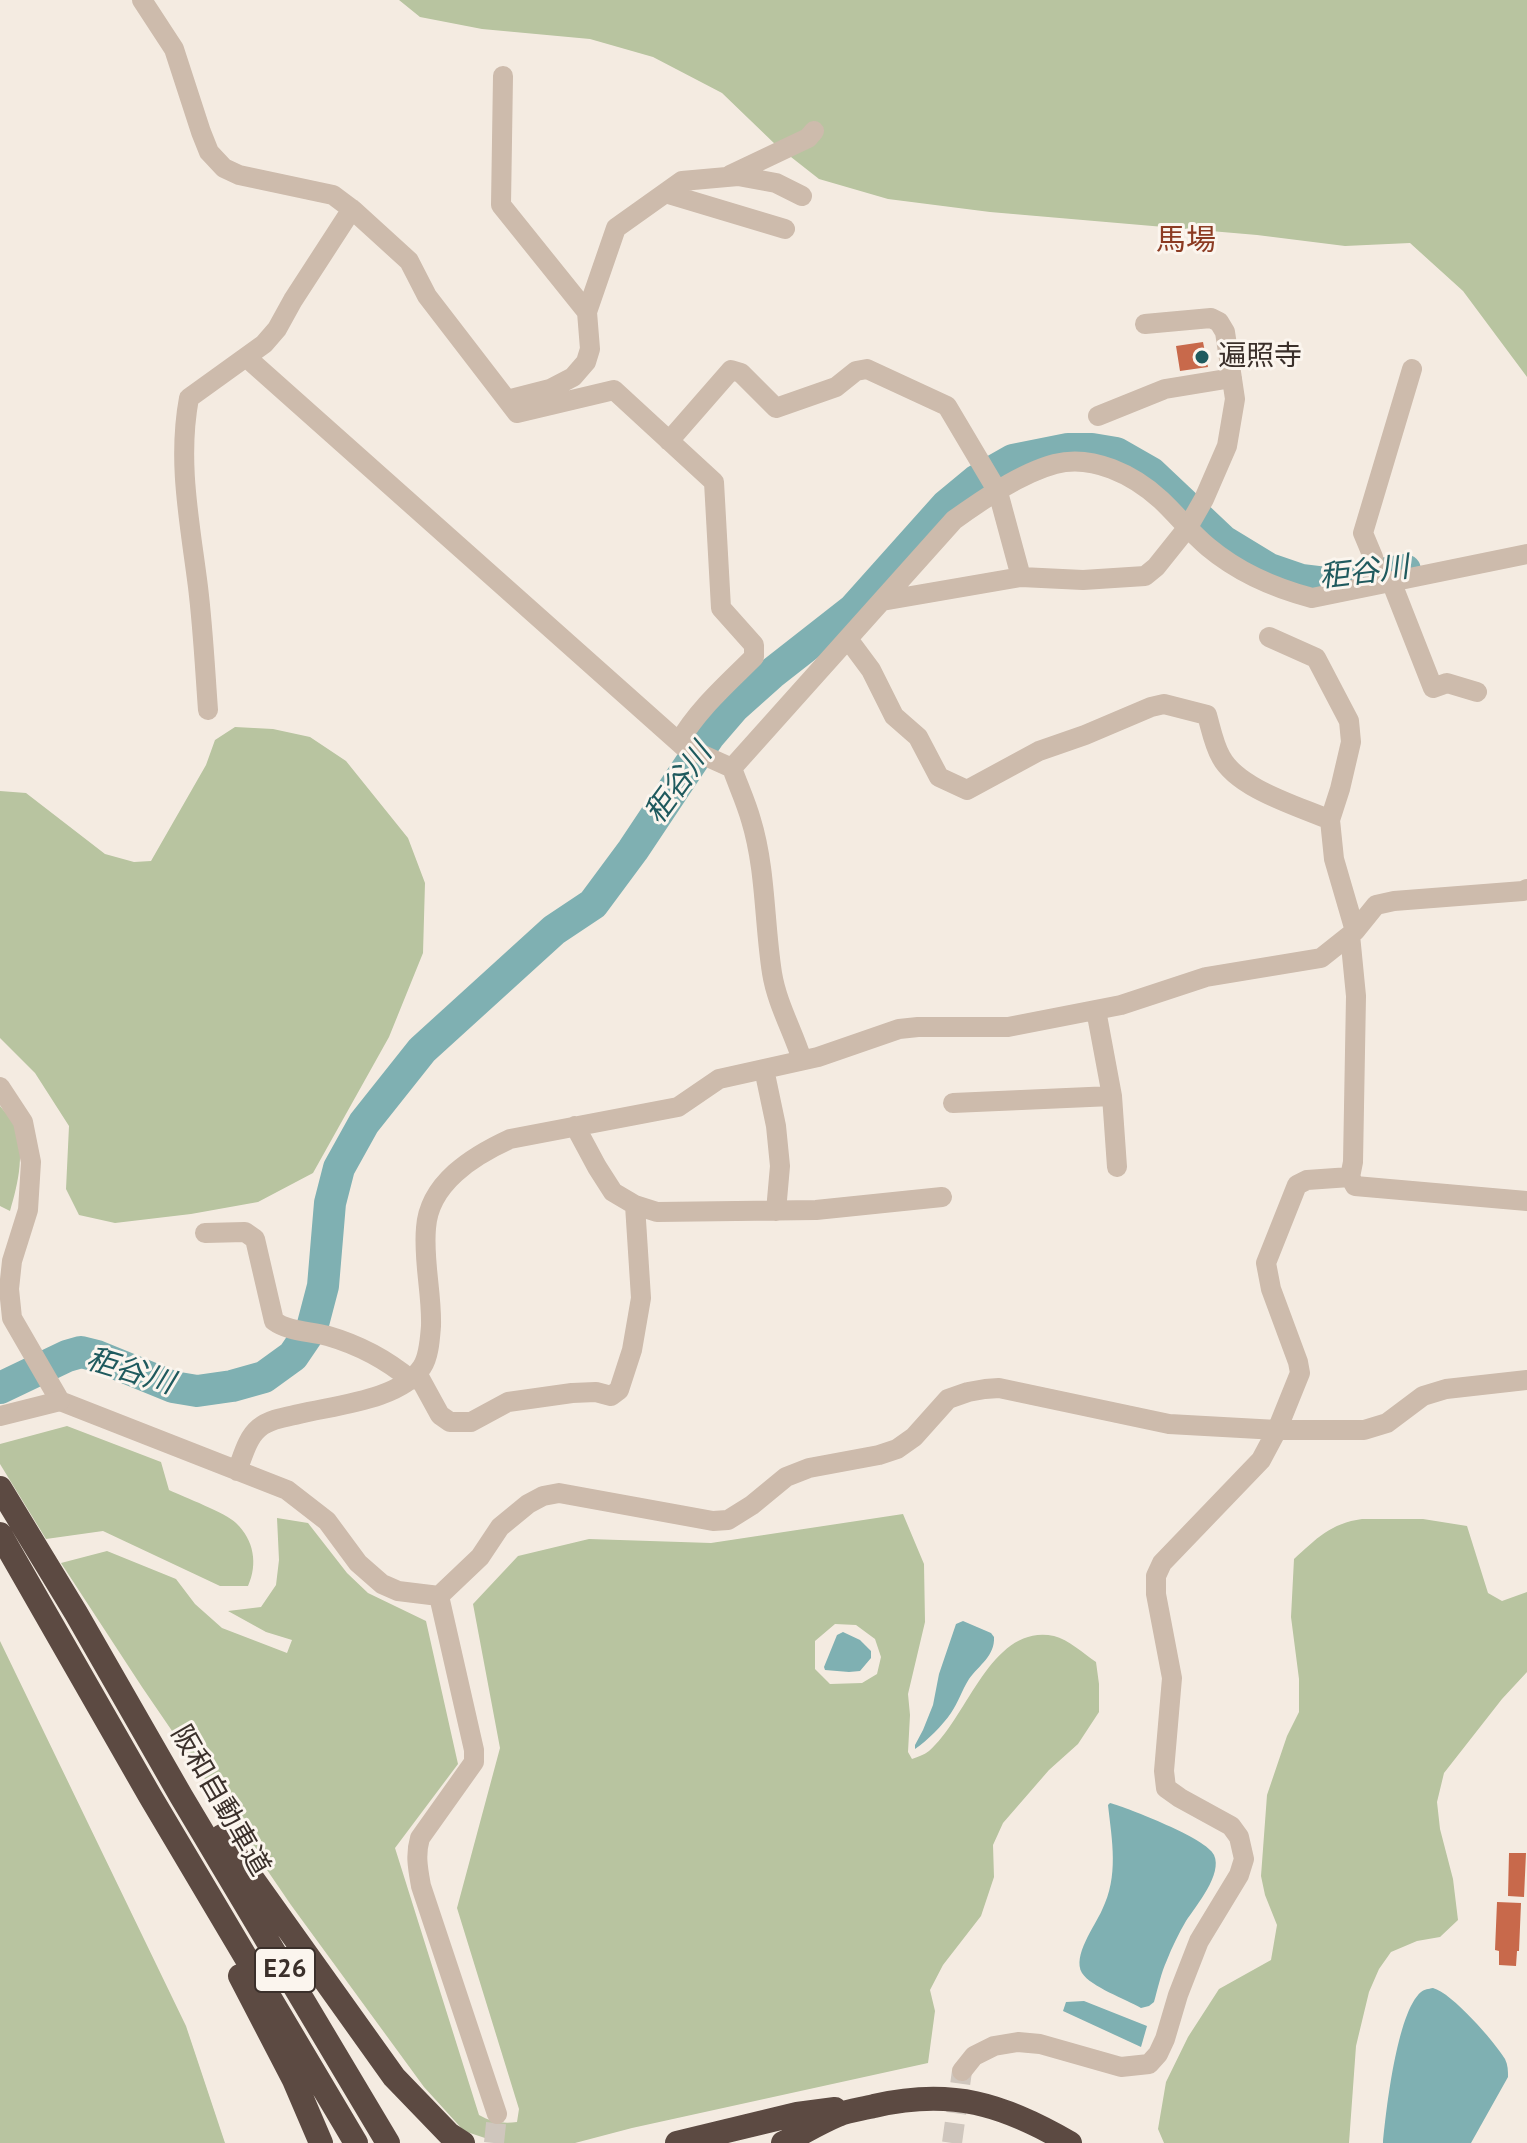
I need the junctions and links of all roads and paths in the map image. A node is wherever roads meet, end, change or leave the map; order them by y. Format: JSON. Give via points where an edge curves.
{"nodes":[{"id":1,"x":142,"y":0,"type":"edge"},
{"id":2,"x":503,"y":76,"type":"dead end"},
{"id":3,"x":814,"y":131,"type":"dead end"},
{"id":4,"x":726,"y":177,"type":"junction"},
{"id":5,"x":665,"y":193,"type":"junction"},
{"id":6,"x":802,"y":196,"type":"dead end"},
{"id":7,"x":352,"y":209,"type":"junction"},
{"id":8,"x":785,"y":229,"type":"dead end"},
{"id":9,"x":587,"y":312,"type":"junction"},
{"id":10,"x":1145,"y":324,"type":"dead end"},
{"id":11,"x":246,"y":357,"type":"junction"},
{"id":12,"x":1412,"y":369,"type":"dead end"},
{"id":13,"x":1232,"y":378,"type":"junction"},
{"id":14,"x":507,"y":400,"type":"junction"},
{"id":15,"x":1098,"y":416,"type":"dead end"},
{"id":16,"x":669,"y":441,"type":"junction"},
{"id":17,"x":998,"y":492,"type":"junction"},
{"id":18,"x":1189,"y":525,"type":"junction"},
{"id":19,"x":1527,"y":554,"type":"edge"},
{"id":20,"x":1021,"y":577,"type":"junction"},
{"id":21,"x":1384,"y":583,"type":"junction"},
{"id":22,"x":882,"y":601,"type":"junction"},
{"id":23,"x":1269,"y":637,"type":"dead end"},
{"id":24,"x":848,"y":639,"type":"junction"},
{"id":25,"x":1477,"y":692,"type":"dead end"},
{"id":26,"x":208,"y":710,"type":"dead end"},
{"id":27,"x":681,"y":744,"type":"junction"},
{"id":28,"x":732,"y":768,"type":"junction"},
{"id":29,"x":1330,"y":820,"type":"junction"},
{"id":30,"x":1527,"y":889,"type":"edge"},
{"id":31,"x":1353,"y":933,"type":"junction"},
{"id":32,"x":1096,"y":1010,"type":"junction"},
{"id":33,"x":802,"y":1060,"type":"junction"},
{"id":34,"x":764,"y":1069,"type":"junction"},
{"id":35,"x":0,"y":1087,"type":"edge"},
{"id":36,"x":1112,"y":1096,"type":"junction"},
{"id":37,"x":953,"y":1103,"type":"dead end"},
{"id":38,"x":575,"y":1126,"type":"junction"},
{"id":39,"x":1117,"y":1167,"type":"dead end"},
{"id":40,"x":1350,"y":1177,"type":"junction"},
{"id":41,"x":942,"y":1197,"type":"dead end"},
{"id":42,"x":1527,"y":1201,"type":"edge"},
{"id":43,"x":635,"y":1205,"type":"junction"},
{"id":44,"x":776,"y":1211,"type":"junction"},
{"id":45,"x":205,"y":1233,"type":"dead end"},
{"id":46,"x":414,"y":1376,"type":"junction"},
{"id":47,"x":1527,"y":1380,"type":"edge"},
{"id":48,"x":60,"y":1401,"type":"junction"},
{"id":49,"x":0,"y":1416,"type":"edge"},
{"id":50,"x":1277,"y":1430,"type":"junction"},
{"id":51,"x":237,"y":1471,"type":"junction"},
{"id":52,"x":0,"y":1488,"type":"edge"},
{"id":53,"x":0,"y":1534,"type":"edge"},
{"id":54,"x":439,"y":1596,"type":"junction"},
{"id":55,"x":76,"y":1613,"type":"junction"},
{"id":56,"x":150,"y":1796,"type":"junction"},
{"id":57,"x":962,"y":2071,"type":"tunnel mouth"},
{"id":58,"x":900,"y":2100,"type":"junction"},
{"id":59,"x":497,"y":2114,"type":"tunnel mouth"},
{"id":60,"x":321,"y":2143,"type":"edge"},
{"id":61,"x":356,"y":2143,"type":"edge"},
{"id":62,"x":388,"y":2143,"type":"edge"},
{"id":63,"x":463,"y":2143,"type":"edge"},
{"id":64,"x":677,"y":2143,"type":"edge"},
{"id":65,"x":783,"y":2143,"type":"edge"},
{"id":66,"x":1070,"y":2143,"type":"edge"}],
"edges":[{"from":1,"to":7,"type":"street","via":[[174,49],[209,152],[224,168],[333,195]]},
{"from":2,"to":9,"type":"street","via":[[501,205]]},
{"from":3,"to":4,"type":"street"},
{"from":4,"to":5,"type":"street","via":[[682,181]]},
{"from":4,"to":6,"type":"street","via":[[776,183]]},
{"from":5,"to":8,"type":"street"},
{"from":5,"to":9,"type":"street","via":[[616,228]]},
{"from":7,"to":11,"type":"street","via":[[277,329]]},
{"from":7,"to":14,"type":"street","via":[[409,261],[427,296]]},
{"from":9,"to":14,"type":"street","via":[[590,349],[573,377]]},
{"from":10,"to":13,"type":"street","via":[[1211,318],[1219,322]]},
{"from":11,"to":26,"type":"street","via":[[189,398],[183,427],[184,489]]},
{"from":11,"to":27,"type":"street"},
{"from":12,"to":21,"type":"street","via":[[1363,533]]},
{"from":13,"to":15,"type":"street","via":[[1165,389]]},
{"from":13,"to":18,"type":"street","via":[[1235,399],[1227,446]]},
{"from":14,"to":16,"type":"street","via":[[517,413],[614,390]]},
{"from":16,"to":17,"type":"street","via":[[731,370],[741,373],[776,408],[836,387],[867,369],[947,406]]},
{"from":16,"to":27,"type":"street","via":[[714,482],[721,608],[754,645],[754,657],[704,706]]},
{"from":17,"to":18,"type":"street","via":[[1055,464],[1098,464],[1140,484]]},
{"from":17,"to":20,"type":"street"},
{"from":17,"to":22,"type":"street","via":[[954,520]]},
{"from":18,"to":20,"type":"street","via":[[1145,576]]},
{"from":18,"to":21,"type":"street","via":[[1207,547],[1280,590],[1312,598]]},
{"from":19,"to":21,"type":"street"},
{"from":20,"to":22,"type":"street"},
{"from":21,"to":25,"type":"street","via":[[1433,688],[1447,683]]},
{"from":22,"to":24,"type":"street"},
{"from":23,"to":29,"type":"street","via":[[1316,658],[1349,721],[1351,742]]},
{"from":24,"to":28,"type":"street"},
{"from":24,"to":29,"type":"street","via":[[894,716],[918,737],[939,777],[967,790],[1039,751],[1164,704],[1207,715],[1231,772]]},
{"from":27,"to":28,"type":"street"},
{"from":28,"to":33,"type":"street","via":[[752,822],[777,994]]},
{"from":29,"to":31,"type":"street"},
{"from":30,"to":31,"type":"street","via":[[1376,905]]},
{"from":31,"to":32,"type":"street","via":[[1321,958],[1206,977]]},
{"from":31,"to":40,"type":"street"},
{"from":32,"to":33,"type":"street","via":[[1008,1027],[899,1029]]},
{"from":32,"to":36,"type":"street"},
{"from":33,"to":34,"type":"street"},
{"from":34,"to":38,"type":"street","via":[[719,1079],[678,1107]]},
{"from":34,"to":44,"type":"street","via":[[780,1166]]},
{"from":35,"to":48,"type":"street","via":[[23,1122],[31,1162],[28,1210],[12,1261],[12,1318]]},
{"from":36,"to":37,"type":"street"},
{"from":36,"to":39,"type":"street"},
{"from":38,"to":43,"type":"street","via":[[613,1192]]},
{"from":38,"to":46,"type":"street","via":[[510,1139],[484,1151],[455,1172],[435,1197],[426,1225],[431,1333],[424,1365]]},
{"from":40,"to":42,"type":"street","via":[[1355,1186]]},
{"from":40,"to":50,"type":"street","via":[[1297,1185],[1266,1263],[1300,1373]]},
{"from":41,"to":44,"type":"street"},
{"from":43,"to":44,"type":"street","via":[[657,1212]]},
{"from":43,"to":46,"type":"street","via":[[641,1298],[619,1390],[611,1396],[572,1393],[508,1402],[471,1422],[450,1422]]},
{"from":45,"to":46,"type":"street","via":[[245,1232],[255,1239],[274,1321],[375,1354]]},
{"from":46,"to":51,"type":"street","via":[[388,1393],[278,1418],[260,1427]]},
{"from":47,"to":50,"type":"street","via":[[1423,1396],[1387,1423],[1364,1430]]},
{"from":48,"to":49,"type":"street"},
{"from":48,"to":51,"type":"street"},
{"from":50,"to":54,"type":"street","via":[[1169,1424],[999,1388],[968,1392],[948,1399],[897,1449],[786,1477],[728,1520],[559,1493],[543,1496],[500,1527],[480,1557]]},
{"from":50,"to":57,"type":"street","via":[[1261,1460],[1162,1563],[1156,1576],[1172,1678],[1166,1788],[1231,1826],[1244,1859],[1199,1941],[1158,2054],[1149,2064],[1121,2067],[1018,2042],[974,2056]]},
{"from":51,"to":54,"type":"street","via":[[287,1490],[327,1521],[358,1563],[382,1584]]},
{"from":52,"to":55,"type":"highway","name":"阪和自動車道","number":"E26"},
{"from":53,"to":56,"type":"highway","name":"阪和自動車道","number":"E26"},
{"from":54,"to":59,"type":"street","via":[[474,1762],[420,1838],[417,1863]]},
{"from":55,"to":62,"type":"highway","name":"阪和自動車道","number":"E26"},
{"from":55,"to":63,"type":"highway","via":[[229,1846],[394,2077]]},
{"from":56,"to":60,"type":"highway"},
{"from":56,"to":61,"type":"highway","name":"阪和自動車道","number":"E26"},
{"from":58,"to":64,"type":"highway","via":[[797,2114]]},
{"from":58,"to":65,"type":"highway","via":[[841,2114]]},
{"from":58,"to":66,"type":"highway","via":[[938,2098],[988,2105]]}]}
